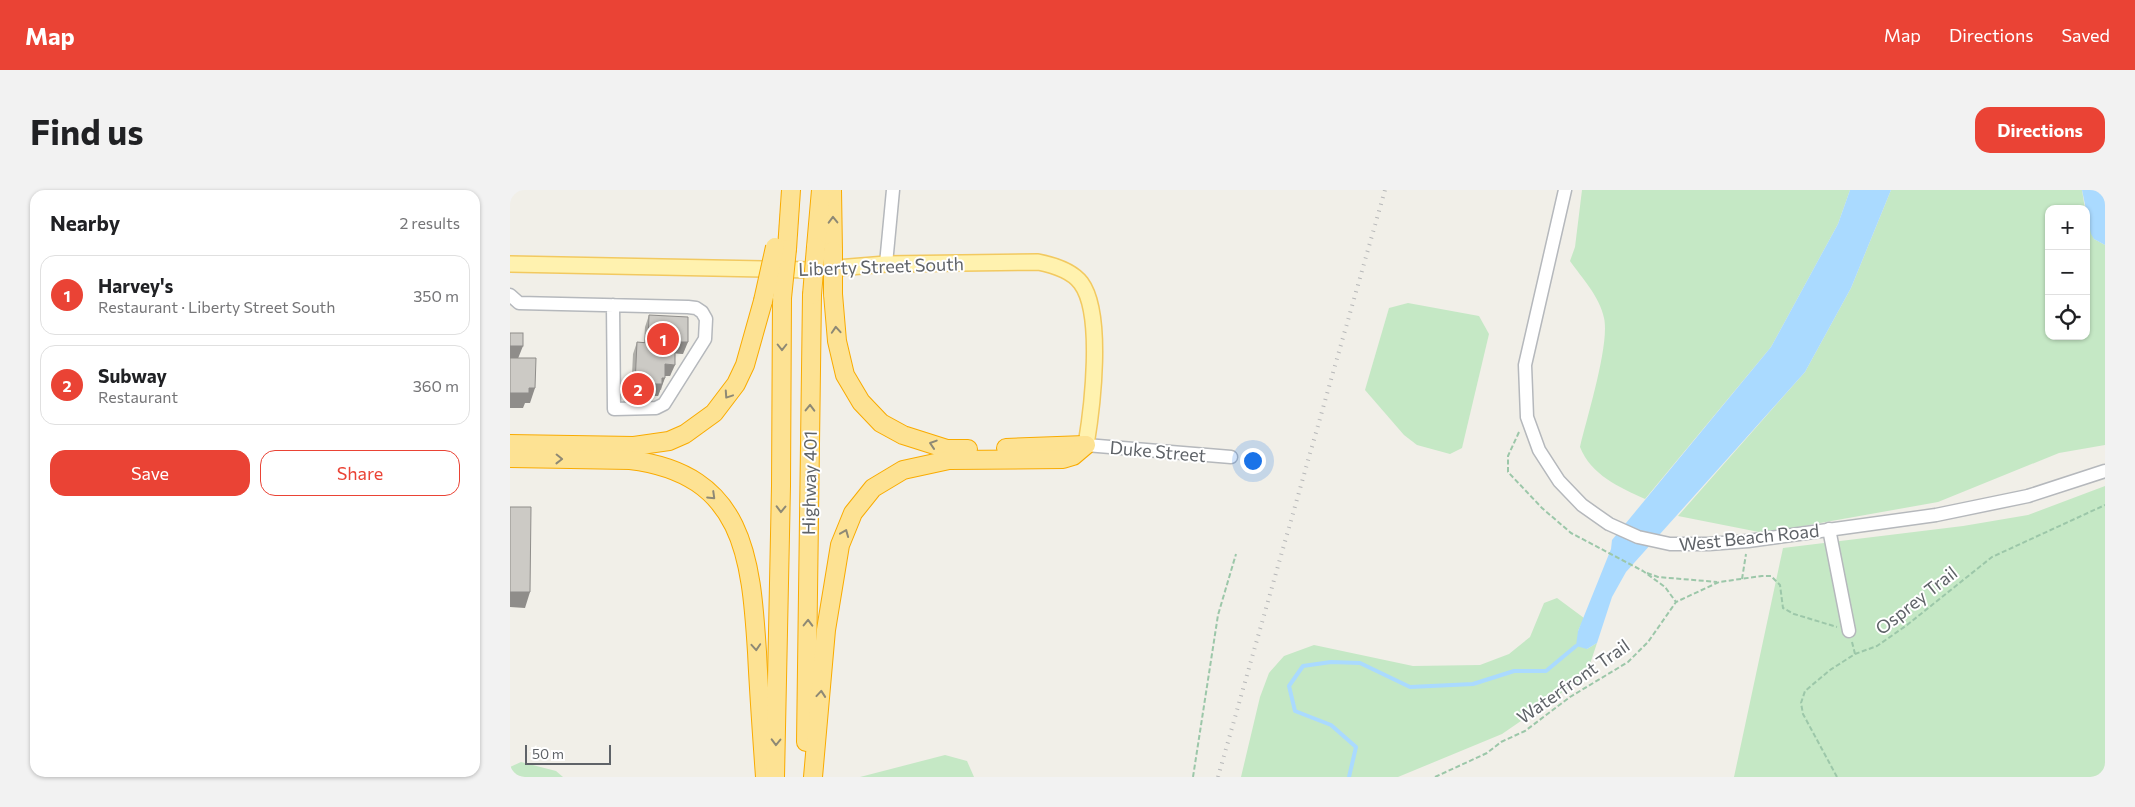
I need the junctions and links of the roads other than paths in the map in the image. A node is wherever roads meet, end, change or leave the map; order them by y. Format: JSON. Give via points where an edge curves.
{"nodes":[{"id":1,"x":780,"y":190,"type":"edge"},
{"id":2,"x":791,"y":190,"type":"edge"},
{"id":3,"x":821,"y":190,"type":"edge"},
{"id":4,"x":832,"y":190,"type":"edge"},
{"id":5,"x":893,"y":190,"type":"edge"},
{"id":6,"x":1565,"y":190,"type":"edge"},
{"id":7,"x":781,"y":248,"type":"junction"},
{"id":8,"x":510,"y":264,"type":"edge"},
{"id":9,"x":886,"y":264,"type":"junction"},
{"id":10,"x":510,"y":295,"type":"edge"},
{"id":11,"x":613,"y":305,"type":"junction"},
{"id":12,"x":510,"y":444,"type":"edge"},
{"id":13,"x":1086,"y":446,"type":"junction"},
{"id":14,"x":1231,"y":457,"type":"dead end"},
{"id":15,"x":510,"y":458,"type":"edge"},
{"id":16,"x":2105,"y":472,"type":"edge"},
{"id":17,"x":1829,"y":529,"type":"junction"},
{"id":18,"x":1850,"y":631,"type":"road end"},
{"id":19,"x":765,"y":777,"type":"edge"},
{"id":20,"x":775,"y":777,"type":"edge"},
{"id":21,"x":805,"y":777,"type":"edge"},
{"id":22,"x":813,"y":777,"type":"edge"}],
"edges":[{"from":1,"to":7,"type":"highway"},
{"from":2,"to":7,"type":"highway","name":"Highway 401"},
{"from":21,"to":3,"type":"highway","name":"Highway 401","one_way":true,"bridge":true,"via":[[812,295]]},
{"from":13,"to":4,"type":"highway","one_way":true,"bridge":true,"via":[[947,449],[903,435],[881,423],[861,402],[845,376],[837,341]]},
{"from":5,"to":9,"type":"street"},
{"from":6,"to":17,"type":"street","name":"West Beach Road","via":[[1525,365],[1527,417],[1539,450],[1559,481],[1582,505],[1610,524],[1638,537],[1670,544],[1748,541]]},
{"from":7,"to":12,"type":"highway","one_way":true,"bridge":true,"via":[[745,365],[736,384],[714,413],[685,434],[660,443],[634,446]]},
{"from":7,"to":20,"type":"highway","name":"Highway 401","one_way":true,"bridge":true,"via":[[781,496]]},
{"from":8,"to":9,"type":"main road","name":"Liberty Street South","via":[[812,270]]},
{"from":9,"to":13,"type":"main road","name":"Liberty Street South","via":[[1038,262],[1054,265],[1081,282],[1091,307],[1095,358]]},
{"from":10,"to":11,"type":"street","via":[[519,303]]},
{"from":11,"to":11,"type":"street","via":[[696,308],[706,319],[706,339],[664,404],[656,408],[614,409]]},
{"from":13,"to":14,"type":"street","name":"Duke Street"},
{"from":22,"to":13,"type":"highway","one_way":true,"via":[[826,630],[840,545],[853,513],[868,494],[903,470],[949,460],[1062,459],[1073,456]]},
{"from":15,"to":19,"type":"highway","one_way":true,"via":[[648,462],[684,474],[726,510],[743,546],[753,593]]},
{"from":16,"to":17,"type":"street","name":"West Beach Road","via":[[2028,496],[1936,515]]},
{"from":17,"to":18,"type":"street"}]}
